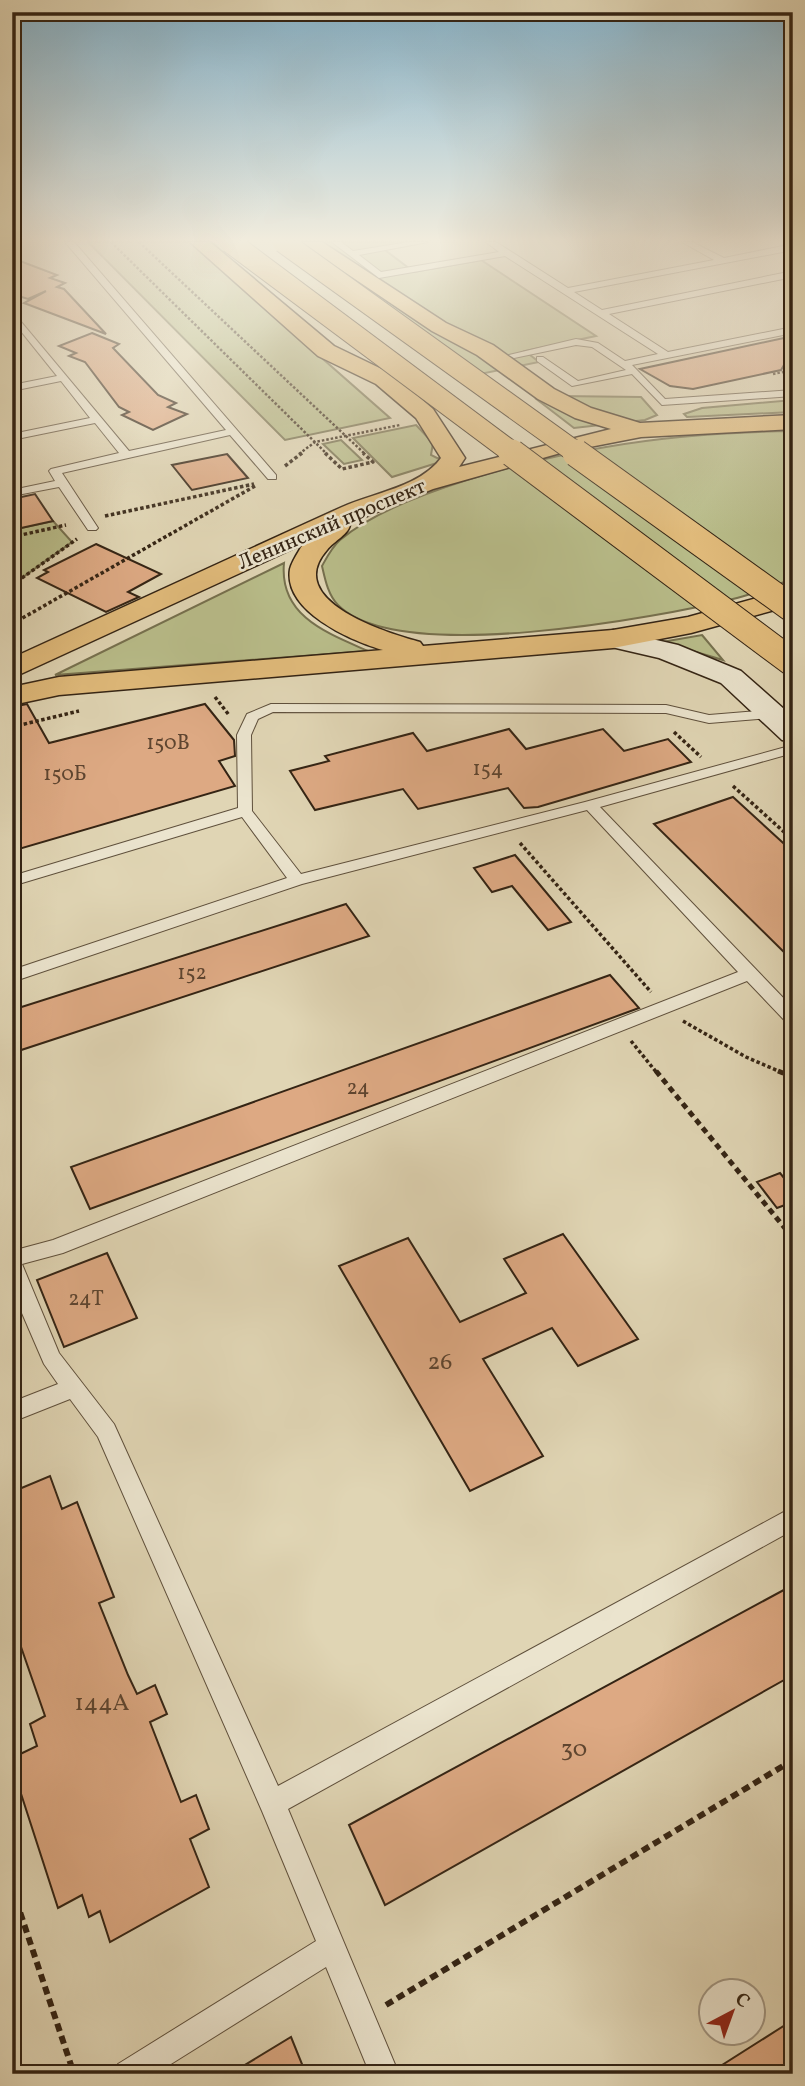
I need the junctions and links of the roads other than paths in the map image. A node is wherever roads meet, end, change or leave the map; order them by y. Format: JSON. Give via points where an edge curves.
{"nodes":[{"id":1,"x":27,"y":339,"type":"edge"},
{"id":2,"x":155,"y":339,"type":"edge"},
{"id":3,"x":312,"y":339,"type":"edge"},
{"id":4,"x":360,"y":339,"type":"edge"},
{"id":5,"x":418,"y":339,"type":"edge"},
{"id":6,"x":464,"y":339,"type":"edge"},
{"id":7,"x":642,"y":339,"type":"edge"},
{"id":8,"x":746,"y":339,"type":"edge"},
{"id":9,"x":514,"y":355,"type":"dead end"},
{"id":10,"x":666,"y":355,"type":"junction"},
{"id":11,"x":540,"y":359,"type":"dead end"},
{"id":12,"x":623,"y":364,"type":"junction"},
{"id":13,"x":634,"y":371,"type":"junction"},
{"id":14,"x":62,"y":378,"type":"junction"},
{"id":15,"x":12,"y":388,"type":"edge"},
{"id":16,"x":793,"y":393,"type":"edge"},
{"id":17,"x":95,"y":420,"type":"junction"},
{"id":18,"x":793,"y":422,"type":"edge"},
{"id":19,"x":641,"y":430,"type":"junction"},
{"id":20,"x":235,"y":431,"type":"junction"},
{"id":21,"x":12,"y":437,"type":"edge"},
{"id":22,"x":126,"y":455,"type":"junction"},
{"id":23,"x":272,"y":477,"type":"road end"},
{"id":24,"x":62,"y":483,"type":"junction"},
{"id":25,"x":424,"y":484,"type":"junction"},
{"id":26,"x":12,"y":493,"type":"edge"},
{"id":27,"x":363,"y":507,"type":"junction"},
{"id":28,"x":90,"y":524,"type":"road end"},
{"id":29,"x":793,"y":596,"type":"edge"},
{"id":30,"x":793,"y":610,"type":"edge"},
{"id":31,"x":613,"y":639,"type":"junction"},
{"id":32,"x":442,"y":653,"type":"junction"},
{"id":33,"x":793,"y":663,"type":"edge"},
{"id":34,"x":12,"y":669,"type":"edge"},
{"id":35,"x":12,"y":696,"type":"edge"},
{"id":36,"x":770,"y":714,"type":"junction"},
{"id":37,"x":793,"y":733,"type":"edge"},
{"id":38,"x":793,"y":749,"type":"edge"},
{"id":39,"x":590,"y":805,"type":"junction"},
{"id":40,"x":245,"y":811,"type":"junction"},
{"id":41,"x":298,"y":880,"type":"junction"},
{"id":42,"x":12,"y":881,"type":"edge"},
{"id":43,"x":750,"y":974,"type":"junction"},
{"id":44,"x":12,"y":976,"type":"edge"},
{"id":45,"x":793,"y":1019,"type":"edge"},
{"id":46,"x":12,"y":1259,"type":"edge"},
{"id":47,"x":12,"y":1265,"type":"edge"},
{"id":48,"x":74,"y":1388,"type":"junction"},
{"id":49,"x":12,"y":1412,"type":"edge"},
{"id":50,"x":793,"y":1518,"type":"edge"},
{"id":51,"x":272,"y":1803,"type":"junction"},
{"id":52,"x":332,"y":1947,"type":"junction"},
{"id":53,"x":128,"y":2074,"type":"edge"},
{"id":54,"x":385,"y":2074,"type":"edge"}],
"edges":[{"from":1,"to":14,"type":"lane"},
{"from":2,"to":20,"type":"lane"},
{"from":3,"to":25,"type":"main road","via":[[326,351],[384,379],[425,414],[453,458]]},
{"from":4,"to":33,"type":"main road","bridge":true},
{"from":5,"to":30,"type":"main road","bridge":true},
{"from":6,"to":19,"type":"main road","via":[[583,413]]},
{"from":7,"to":10,"type":"lane"},
{"from":8,"to":10,"type":"lane"},
{"from":9,"to":12,"type":"lane","via":[[576,342],[595,345]]},
{"from":10,"to":12,"type":"lane"},
{"from":11,"to":13,"type":"lane","via":[[576,384]]},
{"from":12,"to":13,"type":"lane"},
{"from":13,"to":16,"type":"lane","via":[[662,402]]},
{"from":14,"to":15,"type":"lane"},
{"from":14,"to":17,"type":"lane"},
{"from":17,"to":21,"type":"lane"},
{"from":17,"to":22,"type":"lane"},
{"from":18,"to":19,"type":"main road","name":"Ленинский проспект"},
{"from":19,"to":25,"type":"main road","name":"Ленинский проспект","via":[[561,446]]},
{"from":20,"to":22,"type":"lane"},
{"from":20,"to":23,"type":"lane"},
{"from":22,"to":24,"type":"lane","via":[[55,471]]},
{"from":24,"to":26,"type":"lane"},
{"from":24,"to":28,"type":"lane"},
{"from":25,"to":27,"type":"main road","name":"Ленинский проспект"},
{"from":27,"to":32,"type":"main road","via":[[327,533],[312,551],[303,568],[306,590],[323,612],[345,628],[400,646]]},
{"from":27,"to":34,"type":"main road","name":"Ленинский проспект"},
{"from":29,"to":31,"type":"main road","via":[[691,625]]},
{"from":31,"to":32,"type":"main road"},
{"from":31,"to":36,"type":"street","via":[[709,666],[731,677]]},
{"from":32,"to":35,"type":"main road","via":[[59,686]]},
{"from":36,"to":37,"type":"street"},
{"from":36,"to":40,"type":"lane","via":[[709,719],[666,709],[271,708],[252,717],[244,734]]},
{"from":38,"to":39,"type":"lane"},
{"from":39,"to":41,"type":"lane"},
{"from":39,"to":43,"type":"lane"},
{"from":40,"to":41,"type":"lane"},
{"from":40,"to":42,"type":"lane"},
{"from":41,"to":44,"type":"lane"},
{"from":43,"to":45,"type":"lane"},
{"from":43,"to":46,"type":"lane","via":[[56,1247]]},
{"from":47,"to":48,"type":"lane","via":[[51,1358]]},
{"from":48,"to":49,"type":"lane"},
{"from":48,"to":51,"type":"lane","via":[[106,1431]]},
{"from":50,"to":51,"type":"lane"},
{"from":51,"to":52,"type":"lane"},
{"from":52,"to":53,"type":"lane"},
{"from":52,"to":54,"type":"lane"}]}
